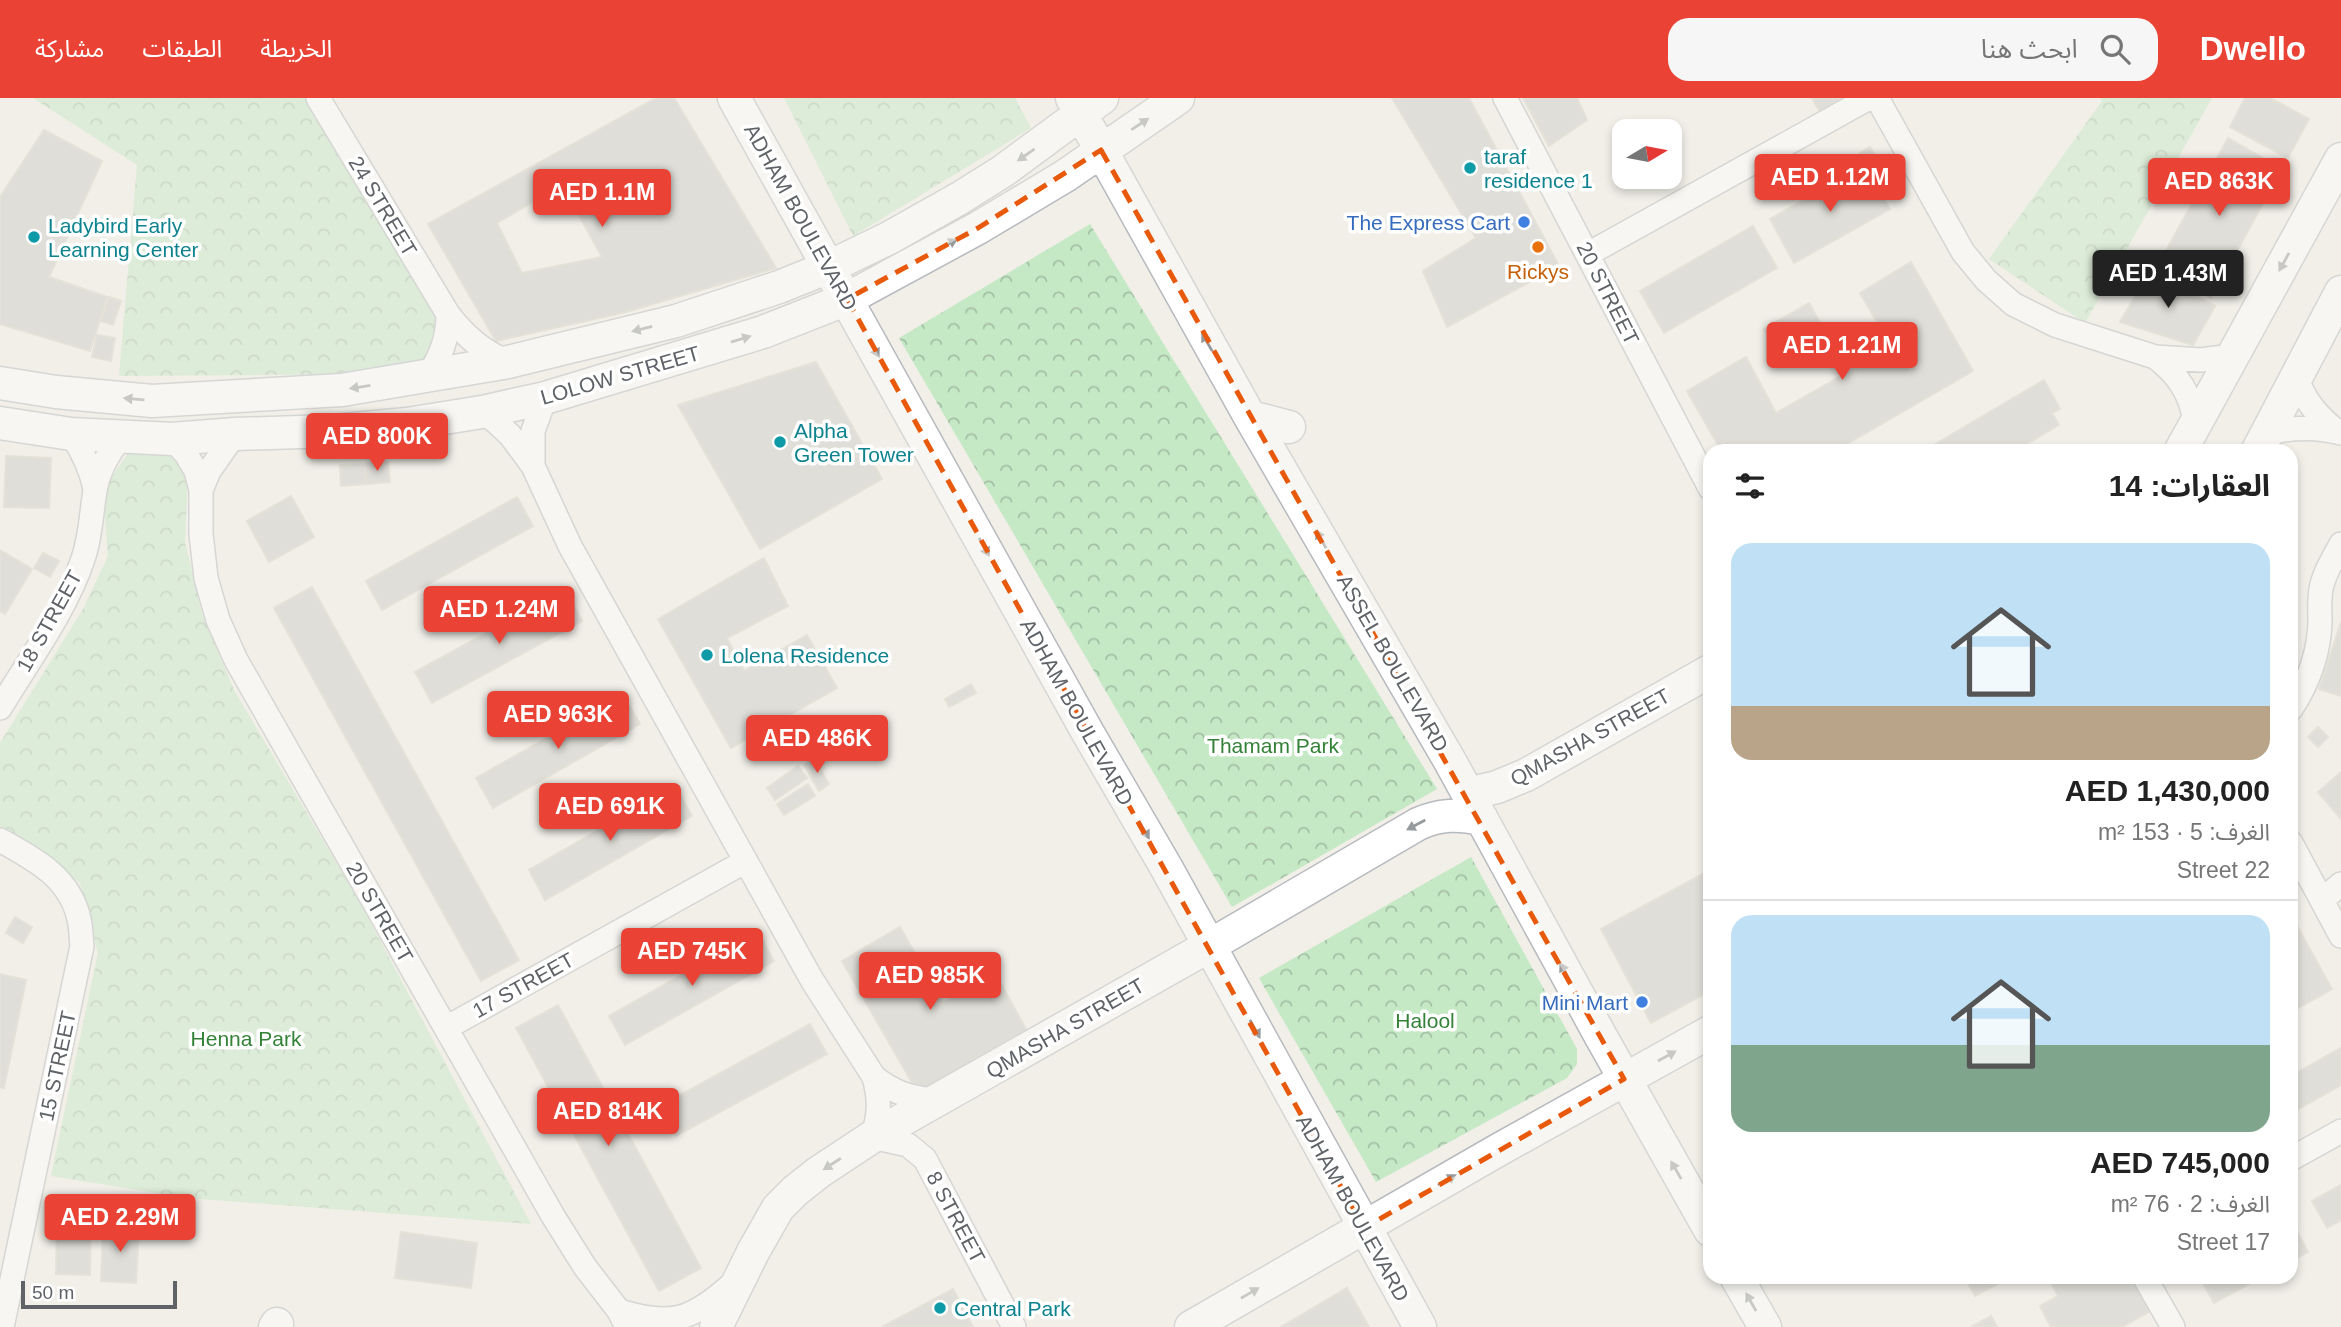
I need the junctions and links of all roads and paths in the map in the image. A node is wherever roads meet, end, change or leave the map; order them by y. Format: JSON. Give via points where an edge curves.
{"nodes":[{"id":1,"x":318,"y":98,"type":"edge"},
{"id":2,"x":734,"y":98,"type":"edge"},
{"id":3,"x":1178,"y":98,"type":"edge"},
{"id":4,"x":1505,"y":98,"type":"edge"},
{"id":5,"x":1869,"y":98,"type":"edge"},
{"id":6,"x":1877,"y":98,"type":"edge"},
{"id":7,"x":1085,"y":103,"type":"edge"},
{"id":8,"x":1101,"y":150,"type":"junction"},
{"id":9,"x":2341,"y":159,"type":"edge"},
{"id":10,"x":1588,"y":254,"type":"junction"},
{"id":11,"x":829,"y":267,"type":"junction"},
{"id":12,"x":2341,"y":292,"type":"edge"},
{"id":13,"x":847,"y":299,"type":"junction"},
{"id":14,"x":448,"y":314,"type":"junction"},
{"id":15,"x":2232,"y":356,"type":"junction"},
{"id":16,"x":2155,"y":357,"type":"junction"},
{"id":17,"x":508,"y":362,"type":"junction"},
{"id":18,"x":428,"y":376,"type":"junction"},
{"id":19,"x":2296,"y":377,"type":"junction"},
{"id":20,"x":0,"y":383,"type":"edge"},
{"id":21,"x":545,"y":398,"type":"junction"},
{"id":22,"x":482,"y":412,"type":"junction"},
{"id":23,"x":1250,"y":417,"type":"junction"},
{"id":24,"x":2195,"y":422,"type":"junction"},
{"id":25,"x":0,"y":423,"type":"edge"},
{"id":26,"x":1289,"y":426,"type":"dead end"},
{"id":27,"x":2340,"y":433,"type":"edge"},
{"id":28,"x":71,"y":434,"type":"junction"},
{"id":29,"x":235,"y":434,"type":"junction"},
{"id":30,"x":120,"y":438,"type":"junction"},
{"id":31,"x":172,"y":439,"type":"junction"},
{"id":32,"x":2261,"y":443,"type":"edge"},
{"id":33,"x":2184,"y":444,"type":"edge"},
{"id":34,"x":533,"y":466,"type":"junction"},
{"id":35,"x":1703,"y":475,"type":"edge"},
{"id":36,"x":95,"y":489,"type":"junction"},
{"id":37,"x":201,"y":490,"type":"junction"},
{"id":38,"x":2341,"y":544,"type":"edge"},
{"id":39,"x":1703,"y":675,"type":"edge"},
{"id":40,"x":2298,"y":697,"type":"edge"},
{"id":41,"x":0,"y":708,"type":"edge"},
{"id":42,"x":1475,"y":806,"type":"junction"},
{"id":43,"x":0,"y":840,"type":"edge"},
{"id":44,"x":2298,"y":856,"type":"edge"},
{"id":45,"x":746,"y":861,"type":"junction"},
{"id":46,"x":2341,"y":884,"type":"edge"},
{"id":47,"x":2322,"y":900,"type":"junction"},
{"id":48,"x":2341,"y":936,"type":"edge"},
{"id":49,"x":1209,"y":946,"type":"junction"},
{"id":50,"x":446,"y":1028,"type":"junction"},
{"id":51,"x":1703,"y":1036,"type":"edge"},
{"id":52,"x":874,"y":1077,"type":"junction"},
{"id":53,"x":1625,"y":1079,"type":"junction"},
{"id":54,"x":938,"y":1100,"type":"junction"},
{"id":55,"x":2341,"y":1131,"type":"edge"},
{"id":56,"x":872,"y":1137,"type":"junction"},
{"id":57,"x":2298,"y":1155,"type":"edge"},
{"id":58,"x":1703,"y":1218,"type":"edge"},
{"id":59,"x":1364,"y":1228,"type":"junction"},
{"id":60,"x":741,"y":1277,"type":"junction"},
{"id":61,"x":1740,"y":1284,"type":"edge"},
{"id":62,"x":2148,"y":1284,"type":"edge"},
{"id":63,"x":623,"y":1319,"type":"edge"},
{"id":64,"x":2,"y":1327,"type":"edge"},
{"id":65,"x":716,"y":1327,"type":"edge"},
{"id":66,"x":1014,"y":1327,"type":"edge"},
{"id":67,"x":1191,"y":1327,"type":"edge"},
{"id":68,"x":1420,"y":1327,"type":"edge"},
{"id":69,"x":1765,"y":1327,"type":"edge"},
{"id":70,"x":2173,"y":1327,"type":"edge"}],
"edges":[{"from":1,"to":14,"type":"street","name":"24 STREET"},
{"from":2,"to":11,"type":"street","name":"ADHAM BOULEVARD"},
{"from":8,"to":3,"type":"street","name":"LOLOW STREET","one_way":true},
{"from":4,"to":10,"type":"street","name":"20 STREET"},
{"from":5,"to":10,"type":"street"},
{"from":6,"to":16,"type":"street","via":[[1963,252],[1999,293],[2042,319]]},
{"from":7,"to":8,"type":"street","name":"ASSEL BOULEVARD"},
{"from":7,"to":11,"type":"street","name":"LOLOW STREET","one_way":true,"via":[[1024,156],[960,198]]},
{"from":13,"to":8,"type":"street","name":"LOLOW STREET","one_way":true,"via":[[978,228]]},
{"from":23,"to":8,"type":"street","name":"ASSEL BOULEVARD","one_way":true},
{"from":9,"to":15,"type":"street","one_way":true},
{"from":10,"to":35,"type":"street","name":"20 STREET"},
{"from":11,"to":13,"type":"street","name":"ADHAM BOULEVARD"},
{"from":11,"to":17,"type":"street","name":"LOLOW STREET","one_way":true,"via":[[689,317]]},
{"from":12,"to":19,"type":"street"},
{"from":21,"to":13,"type":"street","name":"LOLOW STREET","one_way":true,"via":[[763,332]]},
{"from":13,"to":49,"type":"street","name":"ADHAM BOULEVARD","one_way":true},
{"from":14,"to":17,"type":"street","name":"24 STREET","via":[[474,344]]},
{"from":14,"to":18,"type":"street","via":[[444,347]]},
{"from":15,"to":16,"type":"street"},
{"from":15,"to":24,"type":"street"},
{"from":16,"to":24,"type":"street","via":[[2183,385]]},
{"from":17,"to":18,"type":"street","name":"LOLOW STREET"},
{"from":18,"to":20,"type":"street","name":"LOLOW STREET","one_way":true,"via":[[342,390],[152,401]]},
{"from":19,"to":27,"type":"street","via":[[2312,408]]},
{"from":19,"to":32,"type":"street"},
{"from":21,"to":22,"type":"street","name":"LOLOW STREET"},
{"from":21,"to":34,"type":"street","via":[[533,431]]},
{"from":22,"to":29,"type":"street","name":"LOLOW STREET","via":[[332,431]]},
{"from":22,"to":34,"type":"street","via":[[509,435]]},
{"from":23,"to":26,"type":"street"},
{"from":42,"to":23,"type":"street","name":"ASSEL BOULEVARD","one_way":true},
{"from":24,"to":33,"type":"street"},
{"from":25,"to":28,"type":"street","name":"LOLOW STREET"},
{"from":27,"to":32,"type":"street","via":[[2283,429]]},
{"from":28,"to":30,"type":"street","name":"LOLOW STREET"},
{"from":28,"to":36,"type":"street","name":"18 STREET","via":[[87,460]]},
{"from":29,"to":31,"type":"street","name":"LOLOW STREET"},
{"from":29,"to":37,"type":"street","name":"20 STREET"},
{"from":30,"to":31,"type":"street","name":"LOLOW STREET"},
{"from":30,"to":36,"type":"street","name":"18 STREET"},
{"from":31,"to":37,"type":"street","name":"20 STREET","via":[[191,462]]},
{"from":34,"to":45,"type":"street","via":[[570,546]]},
{"from":36,"to":41,"type":"street","name":"18 STREET","via":[[91,527],[73,585]]},
{"from":37,"to":50,"type":"street","name":"20 STREET","via":[[204,567],[218,620],[236,660]]},
{"from":38,"to":40,"type":"street","via":[[2320,591],[2319,637]]},
{"from":39,"to":42,"type":"street","name":"QMASHA STREET","via":[[1497,787]]},
{"from":42,"to":49,"type":"street","name":"QMASHA STREET","one_way":true,"via":[[1418,824]]},
{"from":53,"to":42,"type":"street","name":"ASSEL BOULEVARD","one_way":true},
{"from":43,"to":64,"type":"street","name":"15 STREET","via":[[51,871],[69,893],[79,918],[82,946]]},
{"from":44,"to":47,"type":"street"},
{"from":45,"to":50,"type":"street","name":"17 STREET"},
{"from":45,"to":52,"type":"street","via":[[812,980]]},
{"from":46,"to":47,"type":"street"},
{"from":47,"to":48,"type":"street"},
{"from":49,"to":54,"type":"street","name":"QMASHA STREET"},
{"from":49,"to":59,"type":"street","name":"ADHAM BOULEVARD","one_way":true},
{"from":50,"to":63,"type":"street","name":"20 STREET","via":[[559,1226]]},
{"from":53,"to":51,"type":"street","one_way":true},
{"from":52,"to":54,"type":"street","via":[[904,1096]]},
{"from":52,"to":56,"type":"street","via":[[879,1108]]},
{"from":58,"to":53,"type":"street","name":"ASSEL BOULEVARD","one_way":true},
{"from":59,"to":53,"type":"street","one_way":true},
{"from":54,"to":56,"type":"street","name":"QMASHA STREET"},
{"from":55,"to":57,"type":"street"},
{"from":56,"to":60,"type":"street","name":"QMASHA STREET","one_way":true,"via":[[819,1172],[778,1208]]},
{"from":56,"to":66,"type":"street","name":"8 STREET","via":[[908,1145],[925,1159]]},
{"from":67,"to":59,"type":"street","one_way":true},
{"from":59,"to":68,"type":"street","name":"ADHAM BOULEVARD"},
{"from":60,"to":63,"type":"street","name":"20 STREET","via":[[695,1315],[676,1322]]},
{"from":60,"to":65,"type":"street","name":"QMASHA STREET"},
{"from":69,"to":61,"type":"street","one_way":true},
{"from":62,"to":70,"type":"street"}]}
